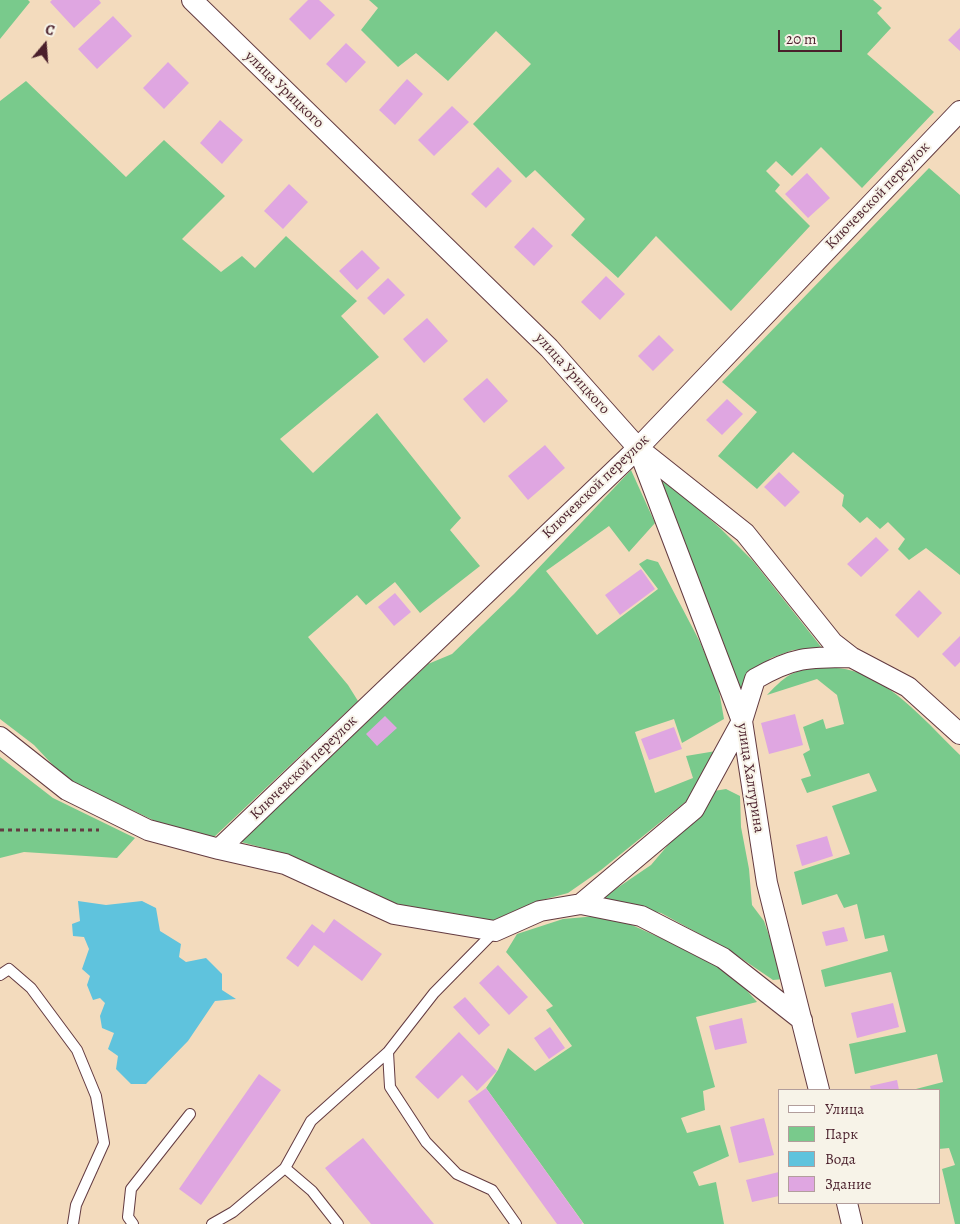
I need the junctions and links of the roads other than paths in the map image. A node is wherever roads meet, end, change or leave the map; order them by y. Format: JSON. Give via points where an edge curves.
{"nodes":[{"id":1,"x":192,"y":0,"type":"edge"},
{"id":2,"x":960,"y":111,"type":"edge"},
{"id":3,"x":638,"y":448,"type":"junction"},
{"id":4,"x":851,"y":657,"type":"junction"},
{"id":5,"x":742,"y":721,"type":"junction"},
{"id":6,"x":960,"y":734,"type":"edge"},
{"id":7,"x":0,"y":737,"type":"edge"},
{"id":8,"x":219,"y":849,"type":"junction"},
{"id":9,"x":581,"y":904,"type":"junction"},
{"id":10,"x":495,"y":931,"type":"junction"},
{"id":11,"x":0,"y":975,"type":"edge"},
{"id":12,"x":802,"y":1020,"type":"junction"},
{"id":13,"x":388,"y":1052,"type":"junction"},
{"id":14,"x":819,"y":1089,"type":"edge"},
{"id":15,"x":190,"y":1114,"type":"dead end"},
{"id":16,"x":285,"y":1168,"type":"junction"},
{"id":17,"x":847,"y":1204,"type":"edge"},
{"id":18,"x":73,"y":1224,"type":"edge"},
{"id":19,"x":133,"y":1224,"type":"edge"},
{"id":20,"x":212,"y":1224,"type":"edge"},
{"id":21,"x":338,"y":1224,"type":"edge"},
{"id":22,"x":516,"y":1224,"type":"edge"},
{"id":23,"x":852,"y":1224,"type":"edge"}],
"edges":[{"from":1,"to":3,"type":"street","name":"улица Урицкого","via":[[549,348]]},
{"from":2,"to":3,"type":"street","name":"Ключевской переулок"},
{"from":3,"to":4,"type":"street","name":"улица Урицкого","via":[[745,533],[833,643]]},
{"from":3,"to":5,"type":"street","name":"улица Халтурина"},
{"from":3,"to":8,"type":"street","name":"Ключевской переулок"},
{"from":4,"to":5,"type":"street","via":[[809,657],[780,665],[755,679]]},
{"from":4,"to":6,"type":"street","name":"улица Урицкого","via":[[908,687]]},
{"from":5,"to":9,"type":"street","via":[[694,809]]},
{"from":5,"to":12,"type":"street","name":"улица Халтурина","via":[[767,883]]},
{"from":7,"to":8,"type":"street","via":[[67,790],[148,830]]},
{"from":8,"to":10,"type":"street","via":[[285,864],[394,914]]},
{"from":9,"to":10,"type":"street","via":[[540,911]]},
{"from":9,"to":12,"type":"street","via":[[641,916],[723,958]]},
{"from":10,"to":13,"type":"lane","via":[[434,993]]},
{"from":11,"to":18,"type":"lane","via":[[9,968],[31,988],[77,1050],[96,1096],[104,1143],[76,1205]]},
{"from":12,"to":14,"type":"street","name":"улица Халтурина"},
{"from":13,"to":16,"type":"lane","via":[[311,1121]]},
{"from":13,"to":22,"type":"lane","via":[[390,1087],[426,1142],[458,1174],[492,1190]]},
{"from":15,"to":19,"type":"lane","via":[[131,1189],[128,1218]]},
{"from":16,"to":20,"type":"lane","via":[[233,1212]]},
{"from":16,"to":21,"type":"lane","via":[[312,1191]]},
{"from":17,"to":23,"type":"street"}]}
